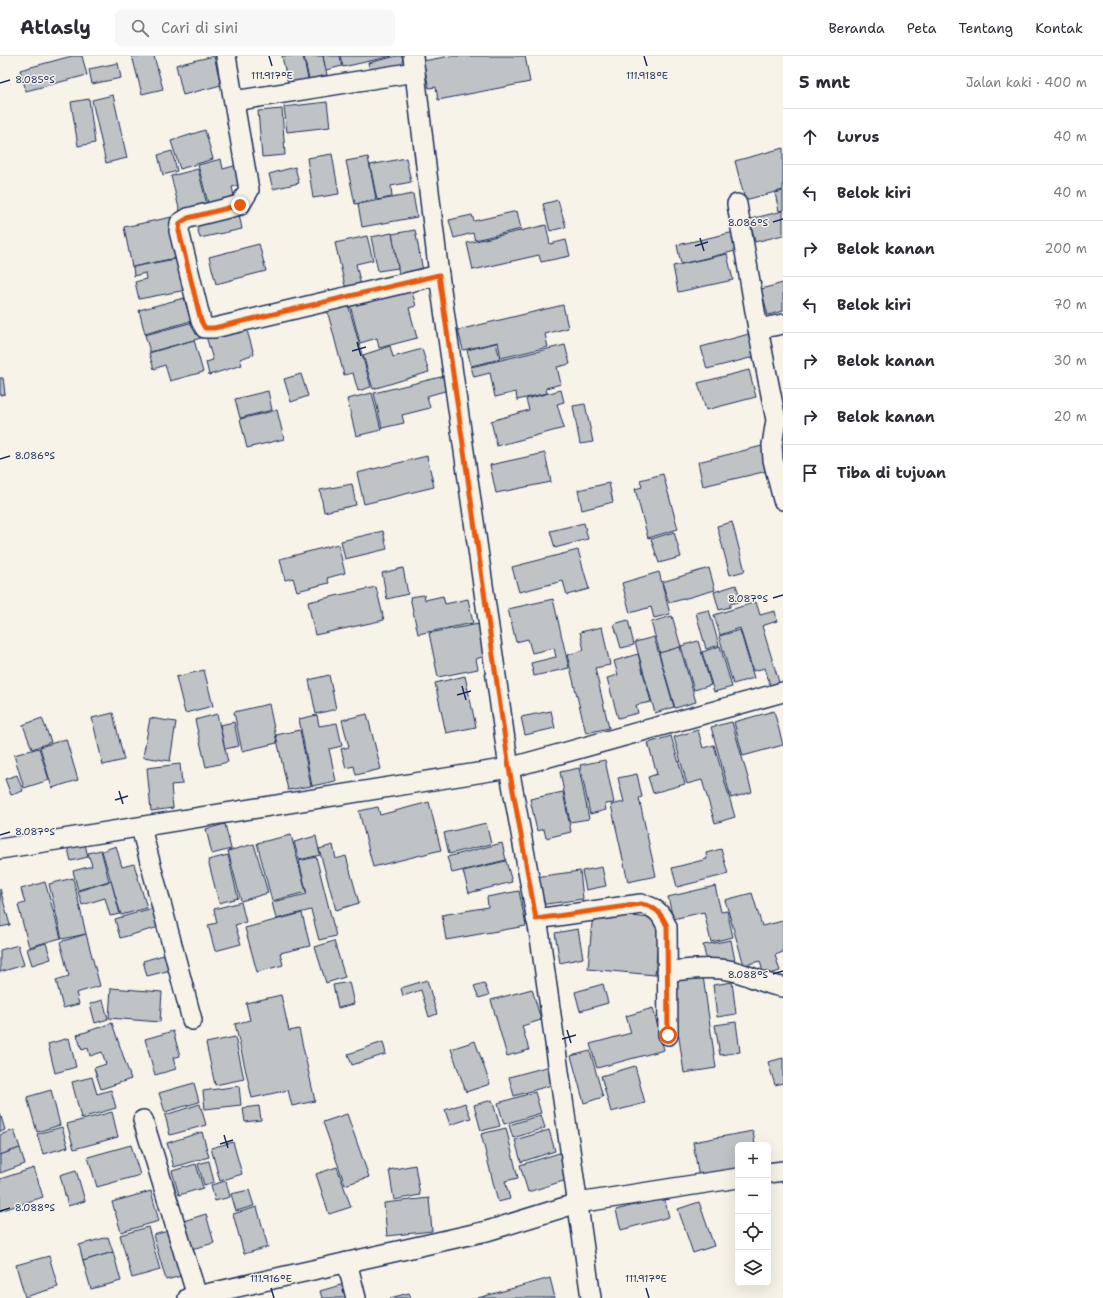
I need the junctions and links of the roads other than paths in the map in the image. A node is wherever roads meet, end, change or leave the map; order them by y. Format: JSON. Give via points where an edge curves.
{"nodes":[{"id":1,"x":226,"y":56,"type":"edge"},
{"id":2,"x":414,"y":64,"type":"edge"},
{"id":3,"x":234,"y":101,"type":"junction"},
{"id":4,"x":737,"y":204,"type":"dead end"},
{"id":5,"x":439,"y":275,"type":"junction"},
{"id":6,"x":783,"y":324,"type":"edge"},
{"id":7,"x":758,"y":329,"type":"junction"},
{"id":8,"x":783,"y":500,"type":"edge"},
{"id":9,"x":783,"y":692,"type":"edge"},
{"id":10,"x":509,"y":768,"type":"junction"},
{"id":11,"x":141,"y":828,"type":"junction"},
{"id":12,"x":0,"y":849,"type":"edge"},
{"id":13,"x":536,"y":919,"type":"junction"},
{"id":14,"x":667,"y":971,"type":"junction"},
{"id":15,"x":783,"y":987,"type":"edge"},
{"id":16,"x":192,"y":1020,"type":"dead end"},
{"id":17,"x":668,"y":1035,"type":"dead end"},
{"id":18,"x":144,"y":1120,"type":"dead end"},
{"id":19,"x":783,"y":1171,"type":"edge"},
{"id":20,"x":771,"y":1173,"type":"edge"},
{"id":21,"x":735,"y":1178,"type":"edge"},
{"id":22,"x":578,"y":1203,"type":"junction"},
{"id":23,"x":347,"y":1262,"type":"junction"},
{"id":24,"x":192,"y":1297,"type":"edge"},
{"id":25,"x":356,"y":1298,"type":"edge"},
{"id":26,"x":591,"y":1298,"type":"edge"}],
"edges":[{"from":1,"to":3,"type":"street"},
{"from":2,"to":3,"type":"street"},
{"from":2,"to":5,"type":"street"},
{"from":3,"to":5,"type":"street","via":[[248,194],[240,205],[188,218],[180,223],[179,231],[201,321],[205,328]]},
{"from":4,"to":7,"type":"street"},
{"from":5,"to":10,"type":"street"},
{"from":6,"to":7,"type":"street"},
{"from":7,"to":8,"type":"street","via":[[776,420],[772,445],[773,460]]},
{"from":9,"to":10,"type":"street"},
{"from":10,"to":11,"type":"street"},
{"from":10,"to":13,"type":"street"},
{"from":11,"to":12,"type":"street"},
{"from":11,"to":16,"type":"street"},
{"from":13,"to":14,"type":"street","via":[[641,904],[653,907],[661,914],[667,926]]},
{"from":13,"to":22,"type":"street"},
{"from":14,"to":15,"type":"street","via":[[732,971],[772,986]]},
{"from":14,"to":17,"type":"street"},
{"from":18,"to":24,"type":"street"},
{"from":19,"to":20,"type":"street"},
{"from":21,"to":22,"type":"street"},
{"from":22,"to":23,"type":"street","via":[[488,1231]]},
{"from":22,"to":26,"type":"street"},
{"from":23,"to":24,"type":"street"},
{"from":23,"to":25,"type":"street"}]}
